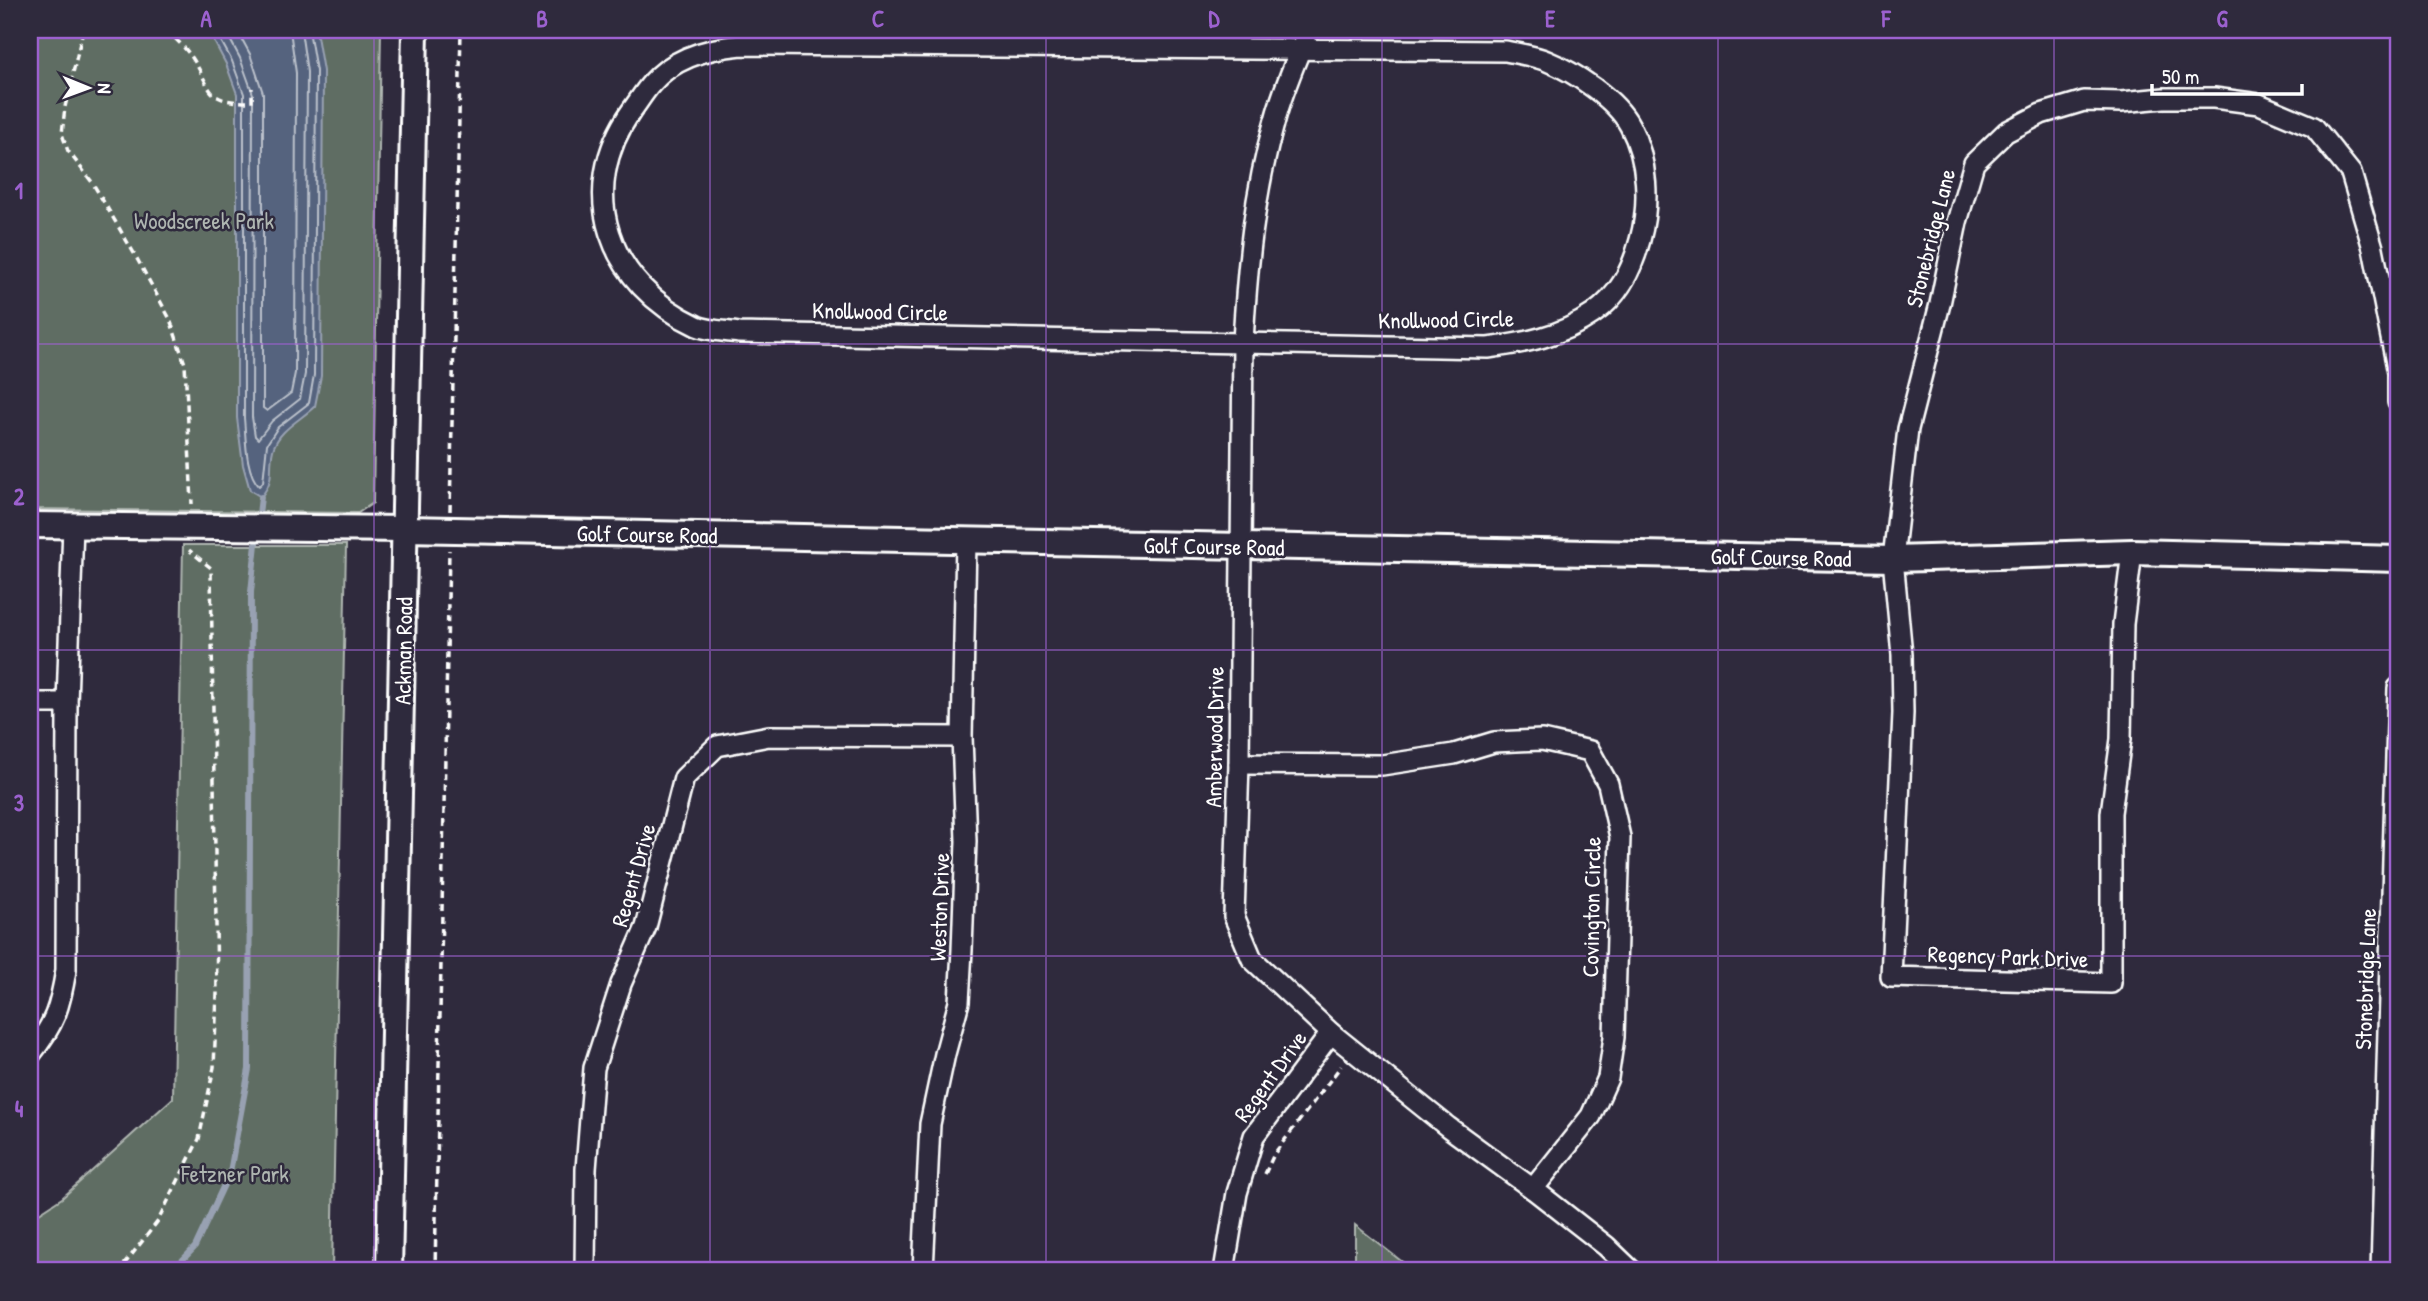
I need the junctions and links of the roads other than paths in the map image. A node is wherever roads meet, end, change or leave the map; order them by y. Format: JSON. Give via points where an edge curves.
{"nodes":[{"id":1,"x":415,"y":30,"type":"edge"},
{"id":2,"x":1308,"y":30,"type":"edge"},
{"id":3,"x":1300,"y":50,"type":"junction"},
{"id":4,"x":1243,"y":342,"type":"junction"},
{"id":5,"x":2398,"y":402,"type":"edge"},
{"id":6,"x":30,"y":525,"type":"edge"},
{"id":7,"x":73,"y":525,"type":"junction"},
{"id":8,"x":405,"y":529,"type":"junction"},
{"id":9,"x":966,"y":541,"type":"junction"},
{"id":10,"x":1240,"y":547,"type":"junction"},
{"id":11,"x":2132,"y":552,"type":"junction"},
{"id":12,"x":1893,"y":559,"type":"junction"},
{"id":13,"x":2398,"y":559,"type":"edge"},
{"id":14,"x":2398,"y":688,"type":"edge"},
{"id":15,"x":30,"y":702,"type":"edge"},
{"id":16,"x":67,"y":703,"type":"junction"},
{"id":17,"x":962,"y":737,"type":"junction"},
{"id":18,"x":1239,"y":764,"type":"junction"},
{"id":19,"x":1331,"y":1033,"type":"junction"},
{"id":20,"x":30,"y":1055,"type":"edge"},
{"id":21,"x":1533,"y":1189,"type":"junction"},
{"id":22,"x":389,"y":1271,"type":"edge"},
{"id":23,"x":585,"y":1271,"type":"edge"},
{"id":24,"x":923,"y":1271,"type":"edge"},
{"id":25,"x":1224,"y":1271,"type":"edge"},
{"id":26,"x":1632,"y":1271,"type":"edge"},
{"id":27,"x":2381,"y":1271,"type":"edge"}],
"edges":[{"from":1,"to":8,"type":"street","name":"Ackman Road"},
{"from":2,"to":3,"type":"street","name":"Amberwood Drive"},
{"from":3,"to":4,"type":"street","name":"Amberwood Drive","via":[[1275,118],[1260,182]]},
{"from":3,"to":4,"type":"street","name":"Knollwood Circle","via":[[1506,51],[1546,60],[1604,96],[1630,124],[1647,191],[1644,226],[1619,290],[1566,330],[1523,344],[1488,348]]},
{"from":3,"to":4,"type":"street","name":"Knollwood Circle","via":[[718,47],[696,54],[651,83],[621,126],[604,177],[603,214],[623,264],[644,289],[699,327],[739,333]]},
{"from":4,"to":10,"type":"street","name":"Amberwood Drive"},
{"from":5,"to":12,"type":"street","name":"Stonebridge Lane","via":[[2398,373],[2373,248],[2351,173],[2314,127],[2259,104],[2214,98],[2084,101],[2006,132],[1974,163],[1908,429]]},
{"from":6,"to":7,"type":"street","name":"Golf Course Road"},
{"from":7,"to":8,"type":"street","name":"Golf Course Road"},
{"from":7,"to":16,"type":"street"},
{"from":8,"to":9,"type":"street","name":"Golf Course Road"},
{"from":8,"to":22,"type":"street","name":"Ackman Road"},
{"from":9,"to":10,"type":"street","name":"Golf Course Road"},
{"from":9,"to":17,"type":"street","name":"Weston Drive"},
{"from":10,"to":12,"type":"street","name":"Golf Course Road"},
{"from":10,"to":18,"type":"street","name":"Amberwood Drive"},
{"from":11,"to":12,"type":"street","name":"Golf Course Road"},
{"from":11,"to":12,"type":"street","name":"Regency Park Drive","via":[[2123,624],[2121,739],[2111,813],[2111,984],[1891,977],[1903,713]]},
{"from":11,"to":13,"type":"street","name":"Golf Course Road"},
{"from":14,"to":27,"type":"street","name":"Stonebridge Lane"},
{"from":15,"to":16,"type":"street"},
{"from":16,"to":20,"type":"street","via":[[66,970],[60,1006]]},
{"from":17,"to":23,"type":"street","name":"Regent Drive","via":[[768,736],[717,746],[684,778],[646,927],[621,984],[594,1068],[586,1169]]},
{"from":17,"to":24,"type":"street","name":"Weston Drive","via":[[966,841],[960,989],[930,1124]]},
{"from":18,"to":19,"type":"street","name":"Amberwood Drive","via":[[1234,916],[1252,959]]},
{"from":18,"to":21,"type":"street","name":"Covington Circle","via":[[1382,765],[1454,754],[1494,742],[1530,740],[1590,751],[1608,783],[1620,837],[1614,1037],[1608,1078],[1591,1116]]},
{"from":19,"to":21,"type":"street","name":"Amberwood Drive"},
{"from":19,"to":25,"type":"street","name":"Regent Drive","via":[[1254,1136],[1237,1194]]},
{"from":21,"to":26,"type":"street","name":"Amberwood Drive"}]}
